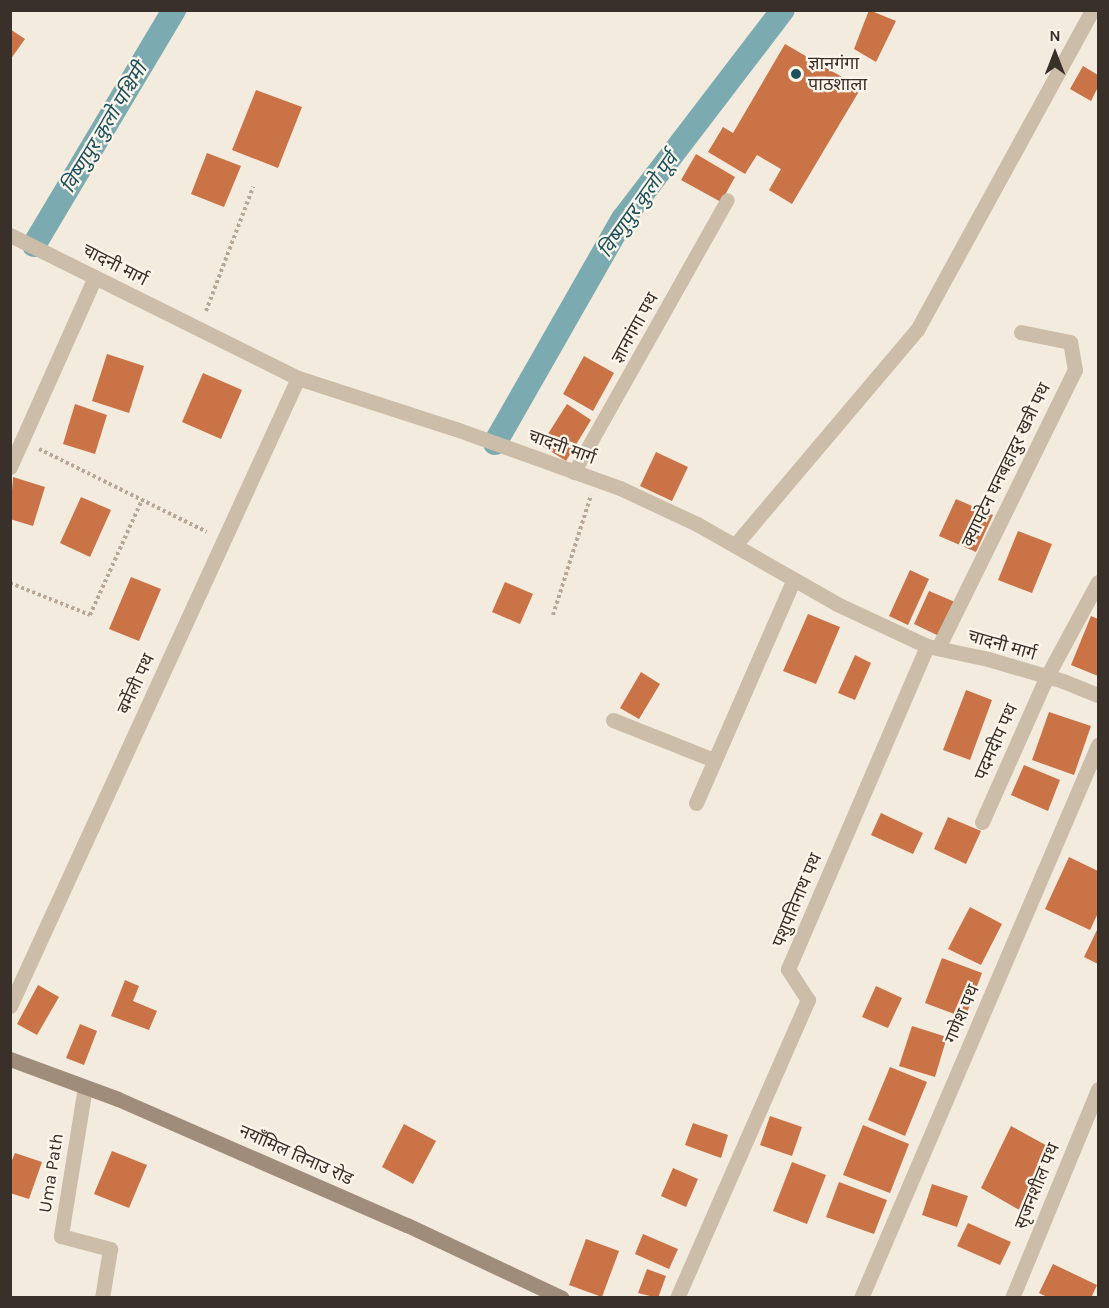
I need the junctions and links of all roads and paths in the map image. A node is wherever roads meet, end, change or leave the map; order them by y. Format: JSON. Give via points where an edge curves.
{"nodes":[{"id":1,"x":1092,"y":10,"type":"edge"},
{"id":2,"x":253,"y":187,"type":"dead end"},
{"id":3,"x":728,"y":200,"type":"dead end"},
{"id":4,"x":10,"y":235,"type":"edge"},
{"id":5,"x":95,"y":277,"type":"junction"},
{"id":6,"x":199,"y":328,"type":"junction"},
{"id":7,"x":1021,"y":332,"type":"dead end"},
{"id":8,"x":298,"y":378,"type":"junction"},
{"id":9,"x":22,"y":441,"type":"junction"},
{"id":10,"x":10,"y":467,"type":"edge"},
{"id":11,"x":574,"y":473,"type":"junction"},
{"id":12,"x":596,"y":480,"type":"junction"},
{"id":13,"x":142,"y":500,"type":"junction"},
{"id":14,"x":224,"y":540,"type":"junction"},
{"id":15,"x":735,"y":545,"type":"junction"},
{"id":16,"x":794,"y":579,"type":"junction"},
{"id":17,"x":1098,"y":582,"type":"edge"},
{"id":18,"x":10,"y":583,"type":"edge"},
{"id":19,"x":553,"y":615,"type":"dead end"},
{"id":20,"x":933,"y":647,"type":"junction"},
{"id":21,"x":1046,"y":678,"type":"junction"},
{"id":22,"x":1098,"y":696,"type":"edge"},
{"id":23,"x":613,"y":720,"type":"dead end"},
{"id":24,"x":1098,"y":745,"type":"edge"},
{"id":25,"x":714,"y":760,"type":"junction"},
{"id":26,"x":696,"y":803,"type":"dead end"},
{"id":27,"x":982,"y":822,"type":"dead end"},
{"id":28,"x":10,"y":1006,"type":"edge"},
{"id":29,"x":10,"y":1059,"type":"edge"},
{"id":30,"x":85,"y":1087,"type":"junction"},
{"id":31,"x":1098,"y":1089,"type":"edge"},
{"id":32,"x":102,"y":1298,"type":"edge"},
{"id":33,"x":562,"y":1298,"type":"edge"},
{"id":34,"x":677,"y":1298,"type":"edge"},
{"id":35,"x":861,"y":1298,"type":"edge"},
{"id":36,"x":1012,"y":1298,"type":"edge"}],
"edges":[{"from":1,"to":15,"type":"street","via":[[917,330]]},
{"from":2,"to":6,"type":"path"},
{"from":3,"to":11,"type":"lane","name":"ज्ञानगंगा पथ"},
{"from":4,"to":5,"type":"street","name":"चादनी मार्ग"},
{"from":5,"to":6,"type":"street","name":"चादनी मार्ग"},
{"from":5,"to":9,"type":"street"},
{"from":6,"to":8,"type":"street","name":"चादनी मार्ग"},
{"from":7,"to":20,"type":"street","name":"क्यापटेन घनबहादुर खत्री पथ","via":[[1070,342],[1074,370]]},
{"from":8,"to":11,"type":"street","name":"चादनी मार्ग"},
{"from":8,"to":14,"type":"street","name":"बर्मेली पथ"},
{"from":9,"to":10,"type":"street"},
{"from":9,"to":13,"type":"path"},
{"from":11,"to":12,"type":"street","name":"चादनी मार्ग"},
{"from":12,"to":15,"type":"street","name":"चादनी मार्ग"},
{"from":12,"to":19,"type":"path"},
{"from":13,"to":14,"type":"path"},
{"from":13,"to":18,"type":"path","via":[[90,615]]},
{"from":14,"to":28,"type":"street","name":"बर्मेली पथ"},
{"from":15,"to":16,"type":"street","name":"चादनी मार्ग"},
{"from":16,"to":20,"type":"street","name":"चादनी मार्ग","via":[[837,604]]},
{"from":16,"to":25,"type":"street"},
{"from":17,"to":21,"type":"street","name":"पदमदीप पथ"},
{"from":20,"to":21,"type":"street","name":"चादनी मार्ग"},
{"from":20,"to":34,"type":"street","name":"पशुपतिनाथ पथ","via":[[788,969],[808,1000]]},
{"from":21,"to":22,"type":"street","name":"चादनी मार्ग"},
{"from":21,"to":27,"type":"street","name":"पदमदीप पथ"},
{"from":23,"to":25,"type":"street"},
{"from":24,"to":35,"type":"street","name":"गणेश पथ"},
{"from":25,"to":26,"type":"street"},
{"from":29,"to":30,"type":"street","name":"नयाँमिल तिनाउ रोड"},
{"from":30,"to":32,"type":"street","name":"Uma Path","via":[[60,1236],[110,1249]]},
{"from":30,"to":33,"type":"street","name":"नयाँमिल तिनाउ रोड","via":[[406,1225]]},
{"from":31,"to":36,"type":"street","name":"सृजनशील पथ"}]}
